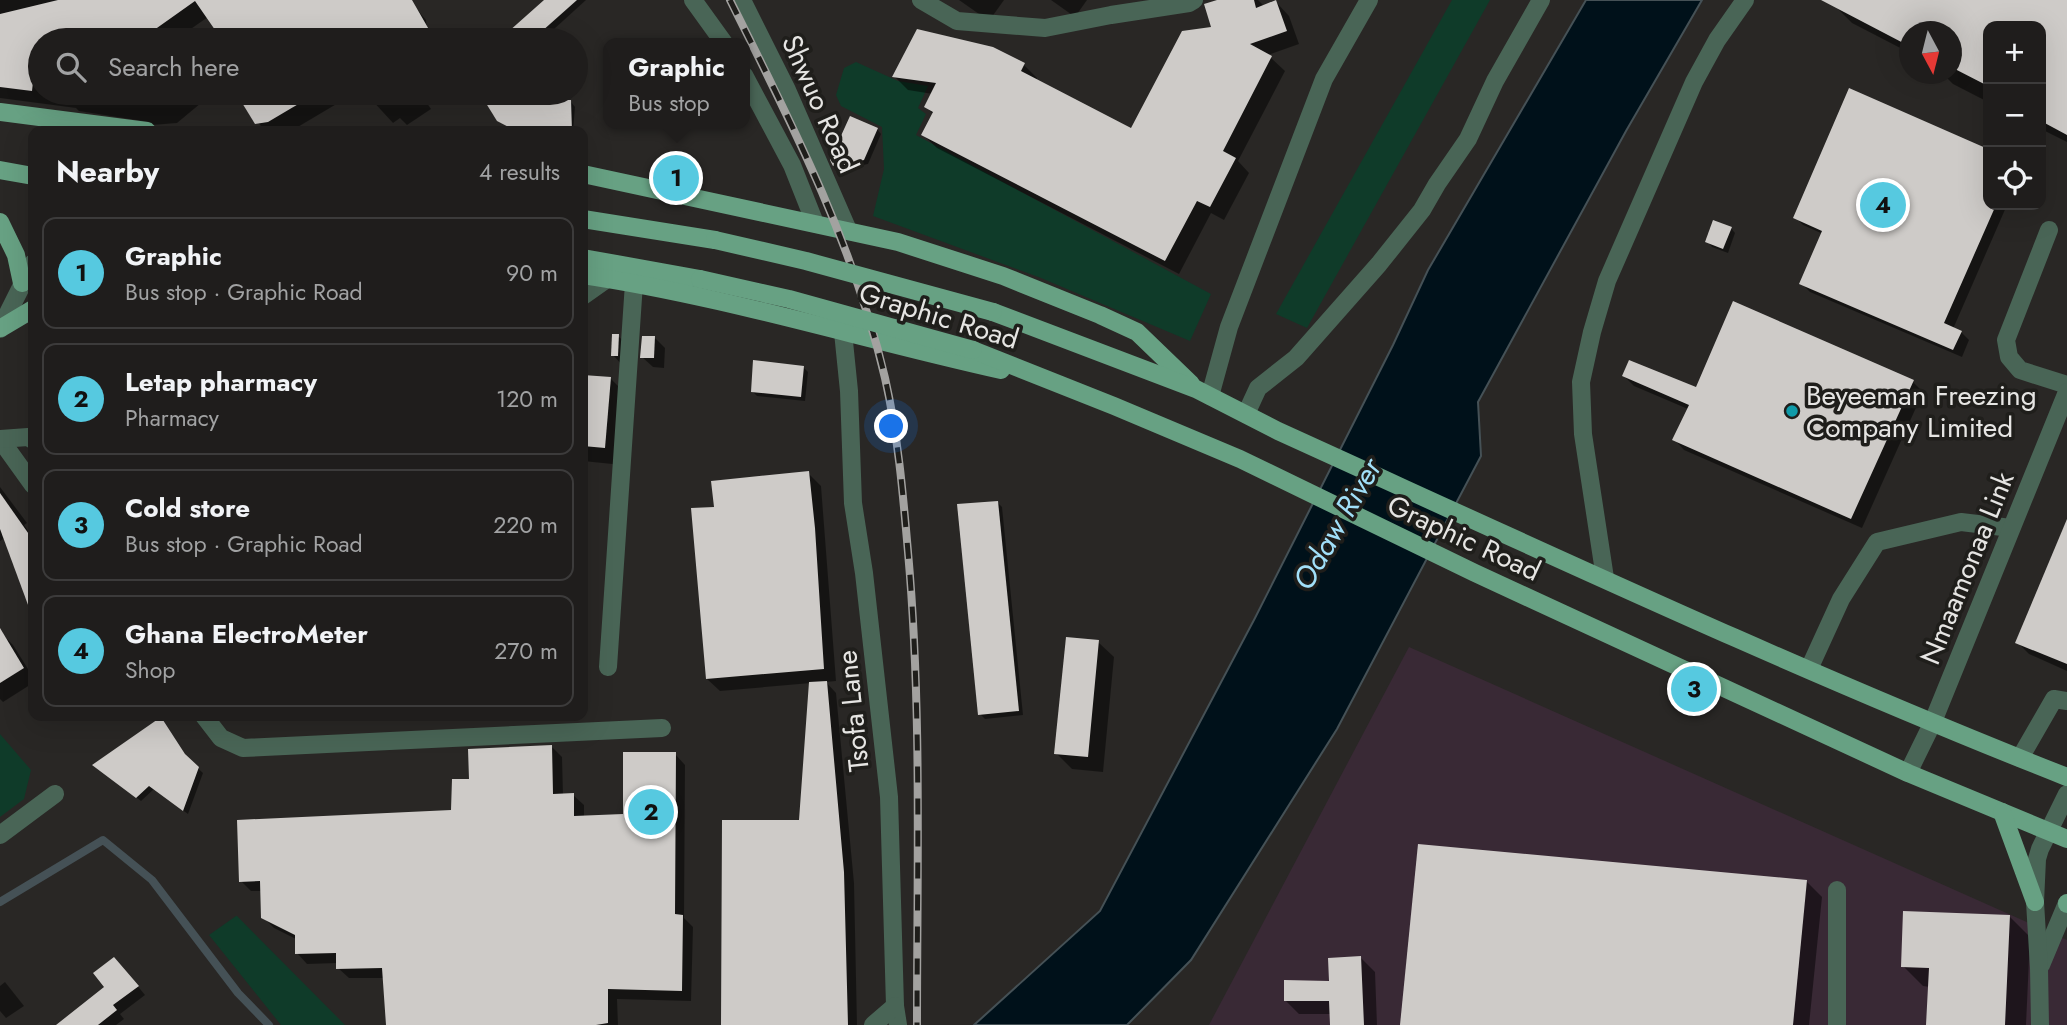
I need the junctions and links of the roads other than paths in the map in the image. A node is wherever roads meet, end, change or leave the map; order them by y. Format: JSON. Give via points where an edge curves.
{"nodes":[{"id":1,"x":692,"y":0,"type":"edge"},
{"id":2,"x":742,"y":0,"type":"edge"},
{"id":3,"x":921,"y":0,"type":"edge"},
{"id":4,"x":1194,"y":0,"type":"edge"},
{"id":5,"x":1369,"y":0,"type":"edge"},
{"id":6,"x":1541,"y":0,"type":"edge"},
{"id":7,"x":1745,"y":0,"type":"edge"},
{"id":8,"x":720,"y":38,"type":"edge"},
{"id":9,"x":750,"y":86,"type":"edge"},
{"id":10,"x":0,"y":112,"type":"edge"},
{"id":11,"x":45,"y":124,"type":"edge"},
{"id":12,"x":72,"y":126,"type":"edge"},
{"id":13,"x":0,"y":170,"type":"edge"},
{"id":14,"x":28,"y":175,"type":"edge"},
{"id":15,"x":588,"y":175,"type":"edge"},
{"id":16,"x":588,"y":220,"type":"edge"},
{"id":17,"x":0,"y":222,"type":"edge"},
{"id":18,"x":815,"y":223,"type":"junction"},
{"id":19,"x":848,"y":230,"type":"junction"},
{"id":20,"x":2049,"y":230,"type":"dead end"},
{"id":21,"x":588,"y":259,"type":"edge"},
{"id":22,"x":28,"y":272,"type":"edge"},
{"id":23,"x":588,"y":276,"type":"edge"},
{"id":24,"x":607,"y":279,"type":"junction"},
{"id":25,"x":22,"y":283,"type":"junction"},
{"id":26,"x":634,"y":283,"type":"junction"},
{"id":27,"x":588,"y":292,"type":"edge"},
{"id":28,"x":28,"y":312,"type":"edge"},
{"id":29,"x":0,"y":329,"type":"edge"},
{"id":30,"x":843,"y":332,"type":"junction"},
{"id":31,"x":2067,"y":385,"type":"edge"},
{"id":32,"x":2067,"y":392,"type":"edge"},
{"id":33,"x":1203,"y":393,"type":"junction"},
{"id":34,"x":1114,"y":406,"type":"junction"},
{"id":35,"x":1246,"y":414,"type":"junction"},
{"id":36,"x":2061,"y":419,"type":"edge"},
{"id":37,"x":28,"y":437,"type":"edge"},
{"id":38,"x":0,"y":439,"type":"edge"},
{"id":39,"x":28,"y":478,"type":"edge"},
{"id":40,"x":2011,"y":528,"type":"junction"},
{"id":41,"x":1605,"y":578,"type":"junction"},
{"id":42,"x":608,"y":667,"type":"dead end"},
{"id":43,"x":1809,"y":669,"type":"junction"},
{"id":44,"x":2067,"y":702,"type":"edge"},
{"id":45,"x":208,"y":721,"type":"edge"},
{"id":46,"x":1932,"y":724,"type":"junction"},
{"id":47,"x":662,"y":728,"type":"dead end"},
{"id":48,"x":2020,"y":758,"type":"junction"},
{"id":49,"x":1908,"y":773,"type":"junction"},
{"id":50,"x":2067,"y":777,"type":"edge"},
{"id":51,"x":55,"y":794,"type":"dead end"},
{"id":52,"x":2067,"y":794,"type":"edge"},
{"id":53,"x":2002,"y":812,"type":"junction"},
{"id":54,"x":2049,"y":832,"type":"junction"},
{"id":55,"x":0,"y":835,"type":"edge"},
{"id":56,"x":2067,"y":839,"type":"edge"},
{"id":57,"x":1837,"y":890,"type":"dead end"},
{"id":58,"x":2035,"y":902,"type":"junction"},
{"id":59,"x":2067,"y":903,"type":"edge"},
{"id":60,"x":2039,"y":968,"type":"junction"},
{"id":61,"x":895,"y":1006,"type":"junction"},
{"id":62,"x":873,"y":1025,"type":"edge"},
{"id":63,"x":898,"y":1025,"type":"edge"},
{"id":64,"x":1837,"y":1025,"type":"edge"},
{"id":65,"x":2040,"y":1025,"type":"edge"}],
"edges":[{"from":1,"to":8,"type":"street"},
{"from":2,"to":19,"type":"street","name":"Shwuo Road","via":[[788,90]]},
{"from":3,"to":4,"type":"street","via":[[957,21],[1045,28]]},
{"from":5,"to":33,"type":"street","via":[[1324,79]]},
{"from":6,"to":35,"type":"street","via":[[1494,81],[1468,139],[1422,210],[1296,358],[1258,388]]},
{"from":7,"to":41,"type":"street","via":[[1694,82],[1607,281],[1592,332],[1581,382],[1583,434]]},
{"from":9,"to":18,"type":"street","via":[[792,164]]},
{"from":10,"to":11,"type":"main road"},
{"from":11,"to":12,"type":"main road"},
{"from":13,"to":14,"type":"main road"},
{"from":15,"to":18,"type":"main road"},
{"from":16,"to":33,"type":"main road","name":"Graphic Road","bridge":true,"via":[[715,240],[831,267],[993,313]]},
{"from":17,"to":25,"type":"main road","via":[[16,255]]},
{"from":18,"to":19,"type":"main road"},
{"from":19,"to":33,"type":"main road","via":[[1003,276],[1100,314],[1137,332]]},
{"from":20,"to":31,"type":"street","via":[[2006,340],[2009,356],[2020,370]]},
{"from":21,"to":34,"type":"main road","name":"Graphic Road","bridge":true,"via":[[789,299],[973,350]]},
{"from":22,"to":25,"type":"street"},
{"from":23,"to":24,"type":"main road"},
{"from":24,"to":26,"type":"main road"},
{"from":24,"to":27,"type":"street"},
{"from":25,"to":29,"type":"street"},
{"from":26,"to":30,"type":"main road"},
{"from":26,"to":42,"type":"street"},
{"from":28,"to":29,"type":"main road"},
{"from":30,"to":34,"type":"main road","via":[[1008,372]]},
{"from":30,"to":61,"type":"street","name":"Tsofa Lane","via":[[853,503],[889,797]]},
{"from":32,"to":36,"type":"street","name":"Nmaamonaa Link"},
{"from":33,"to":35,"type":"main road","name":"Graphic Road"},
{"from":34,"to":49,"type":"main road","name":"Graphic Road","via":[[1240,459]]},
{"from":35,"to":41,"type":"main road","name":"Graphic Road"},
{"from":36,"to":40,"type":"street","name":"Nmaamonaa Link"},
{"from":37,"to":38,"type":"street"},
{"from":38,"to":39,"type":"street"},
{"from":40,"to":43,"type":"street","via":[[1961,522],[1877,542],[1841,599]]},
{"from":40,"to":46,"type":"street","name":"Nmaamonaa Link"},
{"from":41,"to":43,"type":"main road","name":"Graphic Road"},
{"from":43,"to":46,"type":"main road","name":"Graphic Road"},
{"from":44,"to":48,"type":"street","via":[[2054,699]]},
{"from":45,"to":47,"type":"street","via":[[221,738],[243,748]]},
{"from":46,"to":48,"type":"main road","name":"Graphic Road"},
{"from":46,"to":49,"type":"street","name":"Nmaamonaa Link"},
{"from":48,"to":50,"type":"main road","name":"Graphic Road"},
{"from":49,"to":53,"type":"main road","name":"Graphic Road"},
{"from":51,"to":55,"type":"street"},
{"from":52,"to":54,"type":"street"},
{"from":53,"to":54,"type":"main road","name":"Graphic Road"},
{"from":53,"to":58,"type":"main road"},
{"from":54,"to":56,"type":"main road","name":"Graphic Road"},
{"from":54,"to":58,"type":"street","via":[[2037,859]]},
{"from":57,"to":64,"type":"street"},
{"from":58,"to":60,"type":"street"},
{"from":59,"to":60,"type":"street"},
{"from":60,"to":65,"type":"street"},
{"from":61,"to":62,"type":"street"},
{"from":61,"to":63,"type":"street","name":"Tsofa Lane"}]}
